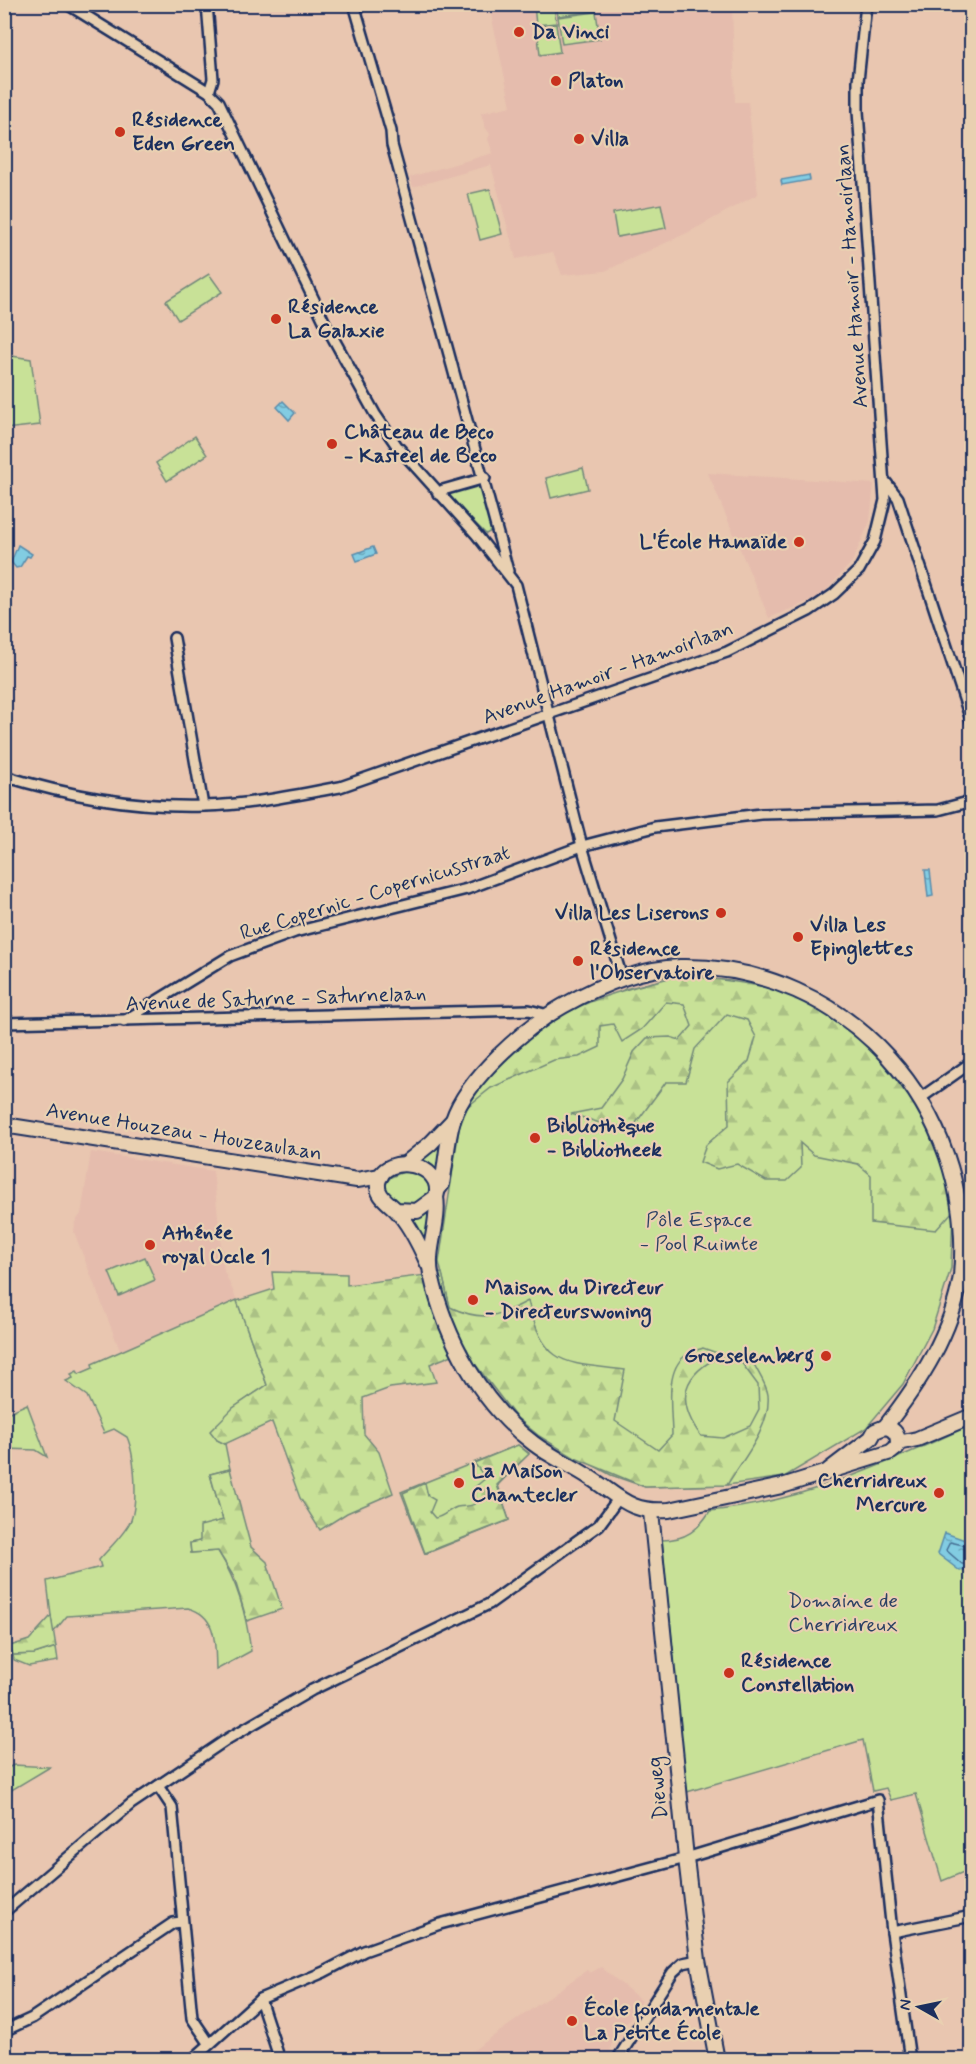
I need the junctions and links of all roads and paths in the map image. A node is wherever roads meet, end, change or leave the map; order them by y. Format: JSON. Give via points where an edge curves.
{"nodes":[{"id":1,"x":67,"y":4,"type":"edge"},
{"id":2,"x":207,"y":4,"type":"edge"},
{"id":3,"x":354,"y":4,"type":"edge"},
{"id":4,"x":866,"y":4,"type":"edge"},
{"id":5,"x":209,"y":93,"type":"junction"},
{"id":6,"x":485,"y":478,"type":"junction"},
{"id":7,"x":885,"y":481,"type":"junction"},
{"id":8,"x":438,"y":494,"type":"junction"},
{"id":9,"x":478,"y":537,"type":"junction"},
{"id":10,"x":497,"y":539,"type":"junction"},
{"id":11,"x":509,"y":573,"type":"junction"},
{"id":12,"x":174,"y":638,"type":"dead end"},
{"id":13,"x":550,"y":714,"type":"junction"},
{"id":14,"x":972,"y":723,"type":"edge"},
{"id":15,"x":4,"y":776,"type":"edge"},
{"id":16,"x":972,"y":801,"type":"edge"},
{"id":17,"x":203,"y":806,"type":"junction"},
{"id":18,"x":582,"y":846,"type":"junction"},
{"id":19,"x":622,"y":978,"type":"junction"},
{"id":20,"x":548,"y":1015,"type":"junction"},
{"id":21,"x":124,"y":1021,"type":"junction"},
{"id":22,"x":4,"y":1023,"type":"edge"},
{"id":23,"x":972,"y":1062,"type":"edge"},
{"id":24,"x":925,"y":1095,"type":"junction"},
{"id":25,"x":453,"y":1120,"type":"junction"},
{"id":26,"x":4,"y":1125,"type":"edge"},
{"id":27,"x":405,"y":1164,"type":"junction"},
{"id":28,"x":380,"y":1183,"type":"junction"},
{"id":29,"x":436,"y":1194,"type":"junction"},
{"id":30,"x":397,"y":1210,"type":"junction"},
{"id":31,"x":431,"y":1272,"type":"junction"},
{"id":32,"x":972,"y":1416,"type":"edge"},
{"id":33,"x":885,"y":1427,"type":"junction"},
{"id":34,"x":871,"y":1438,"type":"junction"},
{"id":35,"x":898,"y":1443,"type":"junction"},
{"id":36,"x":883,"y":1453,"type":"junction"},
{"id":37,"x":829,"y":1470,"type":"junction"},
{"id":38,"x":618,"y":1499,"type":"junction"},
{"id":39,"x":651,"y":1512,"type":"junction"},
{"id":40,"x":158,"y":1786,"type":"junction"},
{"id":41,"x":686,"y":1858,"type":"junction"},
{"id":42,"x":4,"y":1912,"type":"edge"},
{"id":43,"x":972,"y":1916,"type":"edge"},
{"id":44,"x":182,"y":1922,"type":"junction"},
{"id":45,"x":892,"y":1932,"type":"junction"},
{"id":46,"x":698,"y":1960,"type":"junction"},
{"id":47,"x":260,"y":1999,"type":"junction"},
{"id":48,"x":4,"y":2031,"type":"edge"},
{"id":49,"x":209,"y":2043,"type":"junction"},
{"id":50,"x":192,"y":2060,"type":"edge"},
{"id":51,"x":280,"y":2060,"type":"edge"},
{"id":52,"x":617,"y":2060,"type":"edge"},
{"id":53,"x":717,"y":2060,"type":"edge"},
{"id":54,"x":910,"y":2060,"type":"edge"}],
"edges":[{"from":1,"to":5,"type":"street"},
{"from":2,"to":5,"type":"street","via":[[213,80]]},
{"from":3,"to":6,"type":"street"},
{"from":4,"to":7,"type":"street","name":"Avenue Hamoir - Hamoirlaan","via":[[858,111]]},
{"from":5,"to":8,"type":"street","via":[[219,102],[327,327],[375,414]]},
{"from":6,"to":8,"type":"street"},
{"from":6,"to":10,"type":"street"},
{"from":7,"to":13,"type":"street","name":"Avenue Hamoir - Hamoirlaan","via":[[885,501],[875,541],[859,570],[834,594],[809,611],[727,652]]},
{"from":7,"to":14,"type":"street","via":[[898,498]]},
{"from":8,"to":9,"type":"street"},
{"from":9,"to":10,"type":"street"},
{"from":9,"to":11,"type":"street"},
{"from":10,"to":11,"type":"street"},
{"from":11,"to":13,"type":"street","via":[[516,585]]},
{"from":12,"to":17,"type":"street"},
{"from":13,"to":17,"type":"street","name":"Avenue Hamoir - Hamoirlaan","via":[[340,787]]},
{"from":13,"to":18,"type":"street"},
{"from":15,"to":17,"type":"street","name":"Avenue Hamoir - Hamoirlaan","via":[[97,799]]},
{"from":16,"to":18,"type":"street","name":"Rue Copernic - Copernicusstraat","via":[[938,810],[761,814],[655,827]]},
{"from":18,"to":19,"type":"street"},
{"from":18,"to":21,"type":"street","name":"Rue Copernic - Copernicusstraat","via":[[467,889],[295,932],[230,956]]},
{"from":19,"to":20,"type":"street"},
{"from":19,"to":24,"type":"street","via":[[679,967],[709,969],[767,980],[800,992],[869,1031]]},
{"from":20,"to":21,"type":"street","name":"Avenue de Saturne - Saturnelaan","via":[[529,1010]]},
{"from":20,"to":25,"type":"street","via":[[510,1044],[485,1071]]},
{"from":21,"to":22,"type":"street","name":"Avenue de Saturne - Saturnelaan"},
{"from":23,"to":24,"type":"street"},
{"from":24,"to":33,"type":"street","via":[[940,1124],[957,1174],[964,1236],[961,1276],[942,1339]]},
{"from":25,"to":27,"type":"street"},
{"from":25,"to":29,"type":"street","via":[[442,1184]]},
{"from":26,"to":28,"type":"street","name":"Avenue Houzeau - Houzeaulaan"},
{"from":27,"to":28,"type":"street","via":[[394,1167]]},
{"from":27,"to":29,"type":"street","via":[[416,1165],[428,1173]]},
{"from":28,"to":30,"type":"street"},
{"from":29,"to":30,"type":"street","via":[[417,1211]]},
{"from":29,"to":31,"type":"street"},
{"from":30,"to":31,"type":"street"},
{"from":31,"to":38,"type":"street","via":[[457,1349],[511,1423],[536,1446],[592,1478]]},
{"from":32,"to":35,"type":"street"},
{"from":33,"to":34,"type":"street","via":[[875,1431]]},
{"from":33,"to":35,"type":"street","via":[[894,1431]]},
{"from":34,"to":36,"type":"street","via":[[875,1449]]},
{"from":34,"to":37,"type":"street"},
{"from":35,"to":36,"type":"street","via":[[894,1450]]},
{"from":36,"to":37,"type":"street"},
{"from":37,"to":39,"type":"street","via":[[747,1495]]},
{"from":38,"to":39,"type":"street"},
{"from":38,"to":40,"type":"street","via":[[598,1525],[489,1604],[312,1690],[229,1738]]},
{"from":39,"to":41,"type":"street","name":"Dieweg"},
{"from":40,"to":42,"type":"street","via":[[94,1833]]},
{"from":40,"to":44,"type":"street","via":[[172,1807]]},
{"from":41,"to":45,"type":"street","via":[[878,1800]]},
{"from":41,"to":46,"type":"street","name":"Dieweg"},
{"from":41,"to":47,"type":"street","via":[[440,1924],[364,1951]]},
{"from":43,"to":45,"type":"street"},
{"from":44,"to":48,"type":"street","via":[[173,1923],[32,2018]]},
{"from":44,"to":49,"type":"street","via":[[192,2018]]},
{"from":45,"to":54,"type":"street"},
{"from":46,"to":52,"type":"street","via":[[673,1972]]},
{"from":46,"to":53,"type":"street","name":"Dieweg"},
{"from":47,"to":49,"type":"street"},
{"from":47,"to":51,"type":"street"},
{"from":49,"to":50,"type":"street"}]}
